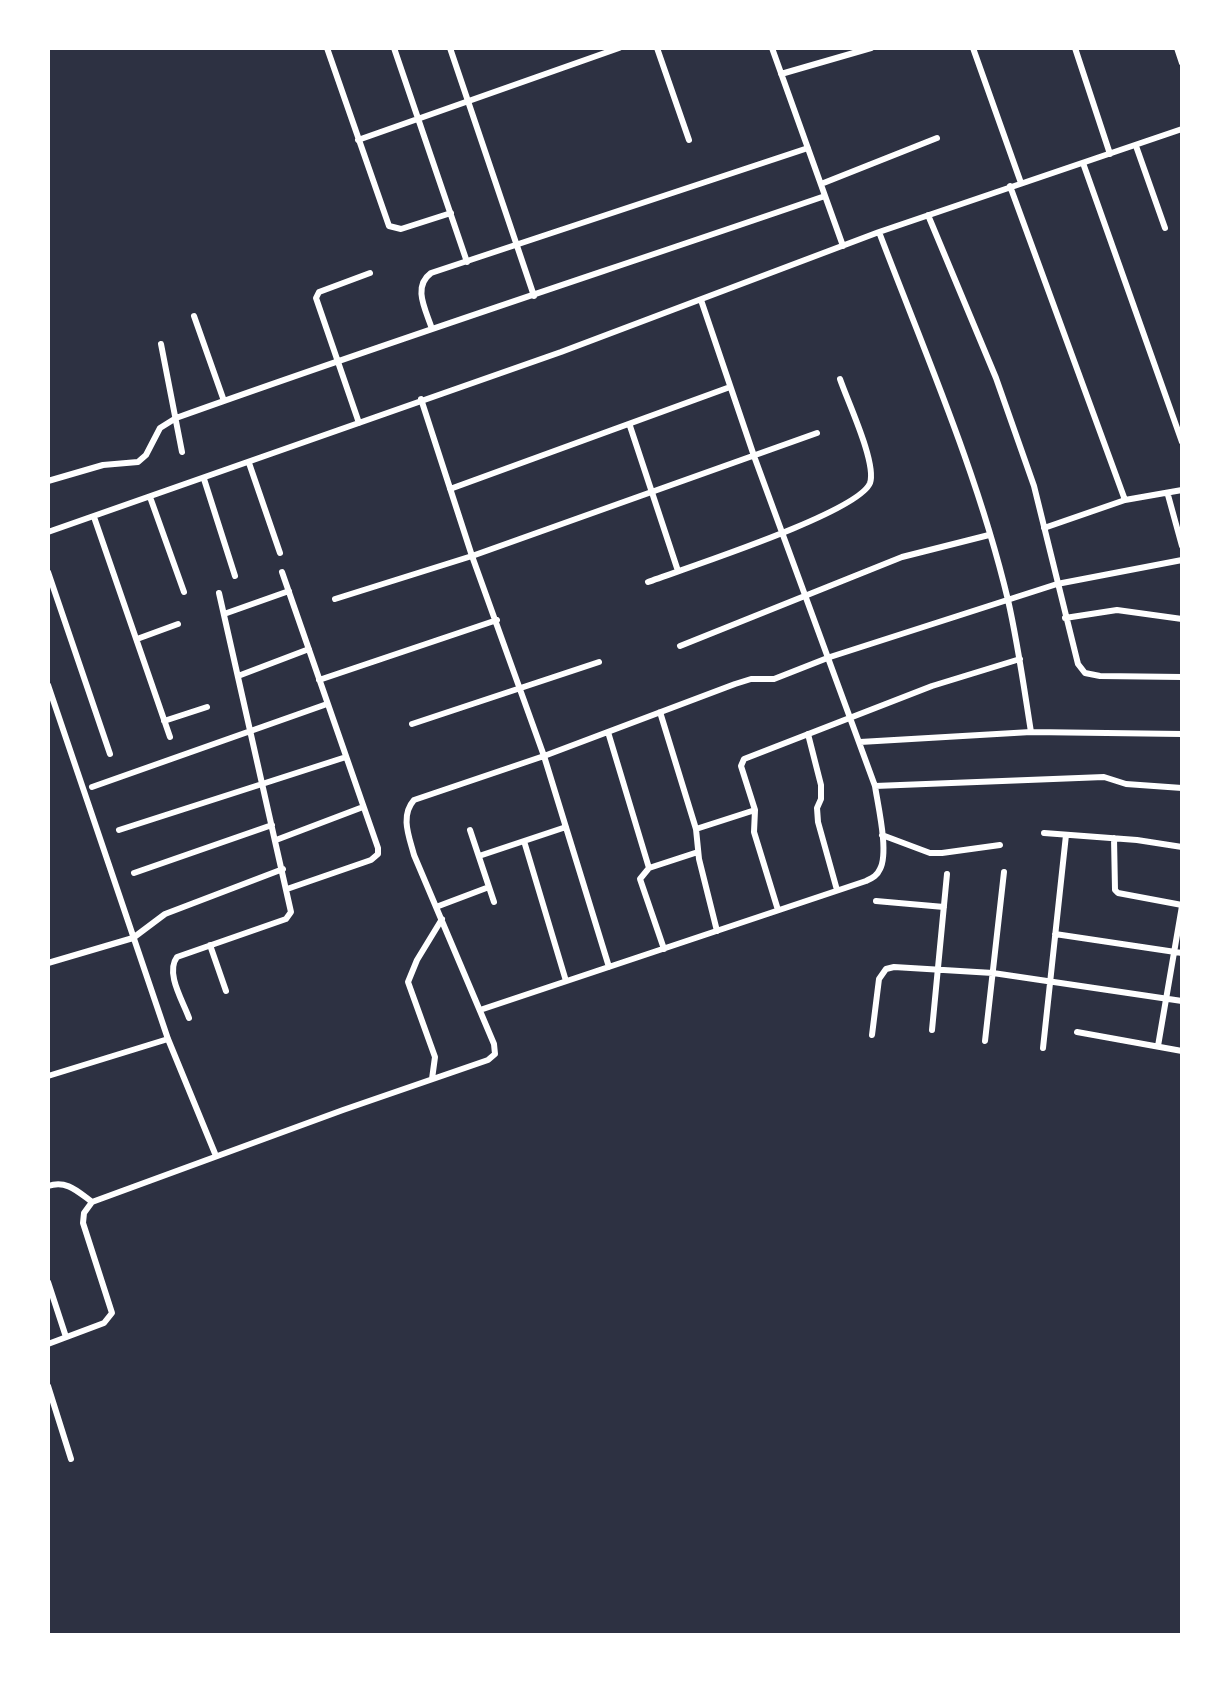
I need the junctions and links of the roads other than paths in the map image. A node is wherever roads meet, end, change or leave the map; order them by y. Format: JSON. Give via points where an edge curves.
{"nodes":[{"id":1,"x":327,"y":48,"type":"edge"},
{"id":2,"x":394,"y":48,"type":"edge"},
{"id":3,"x":450,"y":48,"type":"edge"},
{"id":4,"x":619,"y":48,"type":"edge"},
{"id":5,"x":657,"y":48,"type":"edge"},
{"id":6,"x":772,"y":48,"type":"edge"},
{"id":7,"x":871,"y":48,"type":"edge"},
{"id":8,"x":973,"y":48,"type":"edge"},
{"id":9,"x":1075,"y":48,"type":"edge"},
{"id":10,"x":1177,"y":48,"type":"edge"},
{"id":11,"x":1182,"y":63,"type":"edge"},
{"id":12,"x":781,"y":74,"type":"junction"},
{"id":13,"x":470,"y":102,"type":"junction"},
{"id":14,"x":418,"y":119,"type":"junction"},
{"id":15,"x":1182,"y":129,"type":"edge"},
{"id":16,"x":937,"y":138,"type":"dead end"},
{"id":17,"x":358,"y":140,"type":"junction"},
{"id":18,"x":689,"y":140,"type":"dead end"},
{"id":19,"x":1136,"y":146,"type":"junction"},
{"id":20,"x":808,"y":148,"type":"junction"},
{"id":21,"x":1110,"y":154,"type":"junction"},
{"id":22,"x":1083,"y":163,"type":"junction"},
{"id":23,"x":1021,"y":183,"type":"junction"},
{"id":24,"x":821,"y":184,"type":"junction"},
{"id":25,"x":1010,"y":186,"type":"junction"},
{"id":26,"x":825,"y":196,"type":"junction"},
{"id":27,"x":451,"y":213,"type":"junction"},
{"id":28,"x":928,"y":215,"type":"junction"},
{"id":29,"x":1165,"y":228,"type":"dead end"},
{"id":30,"x":879,"y":232,"type":"junction"},
{"id":31,"x":517,"y":244,"type":"junction"},
{"id":32,"x":843,"y":246,"type":"junction"},
{"id":33,"x":467,"y":262,"type":"junction"},
{"id":34,"x":370,"y":273,"type":"dead end"},
{"id":35,"x":534,"y":296,"type":"junction"},
{"id":36,"x":701,"y":300,"type":"junction"},
{"id":37,"x":194,"y":316,"type":"dead end"},
{"id":38,"x":432,"y":329,"type":"junction"},
{"id":39,"x":161,"y":344,"type":"dead end"},
{"id":40,"x":338,"y":360,"type":"junction"},
{"id":41,"x":840,"y":379,"type":"dead end"},
{"id":42,"x":730,"y":387,"type":"junction"},
{"id":43,"x":421,"y":399,"type":"junction"},
{"id":44,"x":224,"y":401,"type":"junction"},
{"id":45,"x":176,"y":418,"type":"junction"},
{"id":46,"x":359,"y":423,"type":"junction"},
{"id":47,"x":630,"y":426,"type":"junction"},
{"id":48,"x":817,"y":433,"type":"dead end"},
{"id":49,"x":1182,"y":442,"type":"edge"},
{"id":50,"x":182,"y":452,"type":"dead end"},
{"id":51,"x":754,"y":456,"type":"junction"},
{"id":52,"x":249,"y":463,"type":"junction"},
{"id":53,"x":204,"y":479,"type":"junction"},
{"id":54,"x":48,"y":481,"type":"edge"},
{"id":55,"x":450,"y":489,"type":"junction"},
{"id":56,"x":1182,"y":490,"type":"edge"},
{"id":57,"x":652,"y":494,"type":"junction"},
{"id":58,"x":1168,"y":495,"type":"junction"},
{"id":59,"x":150,"y":497,"type":"junction"},
{"id":60,"x":1125,"y":500,"type":"junction"},
{"id":61,"x":94,"y":517,"type":"junction"},
{"id":62,"x":1044,"y":528,"type":"junction"},
{"id":63,"x":48,"y":532,"type":"edge"},
{"id":64,"x":783,"y":532,"type":"junction"},
{"id":65,"x":989,"y":535,"type":"junction"},
{"id":66,"x":1182,"y":546,"type":"edge"},
{"id":67,"x":280,"y":553,"type":"dead end"},
{"id":68,"x":472,"y":556,"type":"junction"},
{"id":69,"x":1182,"y":560,"type":"edge"},
{"id":70,"x":678,"y":571,"type":"junction"},
{"id":71,"x":48,"y":572,"type":"edge"},
{"id":72,"x":282,"y":572,"type":"dead end"},
{"id":73,"x":235,"y":576,"type":"dead end"},
{"id":74,"x":648,"y":582,"type":"dead end"},
{"id":75,"x":1057,"y":584,"type":"junction"},
{"id":76,"x":289,"y":591,"type":"junction"},
{"id":77,"x":184,"y":592,"type":"dead end"},
{"id":78,"x":219,"y":593,"type":"dead end"},
{"id":79,"x":807,"y":597,"type":"junction"},
{"id":80,"x":1007,"y":598,"type":"junction"},
{"id":81,"x":335,"y":599,"type":"dead end"},
{"id":82,"x":224,"y":614,"type":"junction"},
{"id":83,"x":1065,"y":618,"type":"junction"},
{"id":84,"x":1182,"y":619,"type":"edge"},
{"id":85,"x":497,"y":620,"type":"junction"},
{"id":86,"x":178,"y":624,"type":"dead end"},
{"id":87,"x":137,"y":639,"type":"junction"},
{"id":88,"x":680,"y":646,"type":"dead end"},
{"id":89,"x":309,"y":649,"type":"junction"},
{"id":90,"x":830,"y":657,"type":"junction"},
{"id":91,"x":1020,"y":659,"type":"junction"},
{"id":92,"x":599,"y":662,"type":"dead end"},
{"id":93,"x":238,"y":676,"type":"junction"},
{"id":94,"x":1182,"y":677,"type":"edge"},
{"id":95,"x":319,"y":680,"type":"junction"},
{"id":96,"x":48,"y":685,"type":"edge"},
{"id":97,"x":520,"y":688,"type":"junction"},
{"id":98,"x":51,"y":701,"type":"edge"},
{"id":99,"x":327,"y":704,"type":"junction"},
{"id":100,"x":207,"y":707,"type":"dead end"},
{"id":101,"x":660,"y":712,"type":"junction"},
{"id":102,"x":852,"y":716,"type":"junction"},
{"id":103,"x":164,"y":721,"type":"junction"},
{"id":104,"x":412,"y":724,"type":"dead end"},
{"id":105,"x":251,"y":732,"type":"junction"},
{"id":106,"x":608,"y":732,"type":"junction"},
{"id":107,"x":1031,"y":732,"type":"junction"},
{"id":108,"x":808,"y":734,"type":"junction"},
{"id":109,"x":1182,"y":734,"type":"edge"},
{"id":110,"x":170,"y":737,"type":"dead end"},
{"id":111,"x":860,"y":742,"type":"junction"},
{"id":112,"x":110,"y":754,"type":"dead end"},
{"id":113,"x":544,"y":756,"type":"junction"},
{"id":114,"x":346,"y":757,"type":"junction"},
{"id":115,"x":263,"y":784,"type":"junction"},
{"id":116,"x":875,"y":786,"type":"junction"},
{"id":117,"x":92,"y":787,"type":"dead end"},
{"id":118,"x":1182,"y":788,"type":"edge"},
{"id":119,"x":363,"y":807,"type":"junction"},
{"id":120,"x":755,"y":810,"type":"junction"},
{"id":121,"x":272,"y":825,"type":"junction"},
{"id":122,"x":566,"y":827,"type":"junction"},
{"id":123,"x":696,"y":829,"type":"junction"},
{"id":124,"x":119,"y":830,"type":"dead end"},
{"id":125,"x":470,"y":830,"type":"dead end"},
{"id":126,"x":1044,"y":833,"type":"dead end"},
{"id":127,"x":882,"y":835,"type":"junction"},
{"id":128,"x":1066,"y":835,"type":"junction"},
{"id":129,"x":1114,"y":838,"type":"junction"},
{"id":130,"x":276,"y":840,"type":"junction"},
{"id":131,"x":524,"y":841,"type":"junction"},
{"id":132,"x":1000,"y":845,"type":"dead end"},
{"id":133,"x":1182,"y":847,"type":"edge"},
{"id":134,"x":698,"y":852,"type":"junction"},
{"id":135,"x":479,"y":856,"type":"junction"},
{"id":136,"x":649,"y":868,"type":"junction"},
{"id":137,"x":283,"y":869,"type":"junction"},
{"id":138,"x":1004,"y":872,"type":"dead end"},
{"id":139,"x":134,"y":873,"type":"dead end"},
{"id":140,"x":947,"y":874,"type":"dead end"},
{"id":141,"x":489,"y":887,"type":"junction"},
{"id":142,"x":287,"y":889,"type":"junction"},
{"id":143,"x":837,"y":890,"type":"junction"},
{"id":144,"x":876,"y":901,"type":"dead end"},
{"id":145,"x":494,"y":902,"type":"dead end"},
{"id":146,"x":1182,"y":906,"type":"edge"},
{"id":147,"x":436,"y":907,"type":"junction"},
{"id":148,"x":944,"y":907,"type":"junction"},
{"id":149,"x":778,"y":910,"type":"junction"},
{"id":150,"x":442,"y":919,"type":"junction"},
{"id":151,"x":717,"y":931,"type":"junction"},
{"id":152,"x":1055,"y":934,"type":"junction"},
{"id":153,"x":133,"y":938,"type":"junction"},
{"id":154,"x":210,"y":945,"type":"junction"},
{"id":155,"x":664,"y":949,"type":"junction"},
{"id":156,"x":1178,"y":952,"type":"edge"},
{"id":157,"x":48,"y":963,"type":"edge"},
{"id":158,"x":609,"y":967,"type":"junction"},
{"id":159,"x":940,"y":970,"type":"junction"},
{"id":160,"x":993,"y":973,"type":"junction"},
{"id":161,"x":566,"y":981,"type":"junction"},
{"id":162,"x":1050,"y":981,"type":"junction"},
{"id":163,"x":226,"y":991,"type":"dead end"},
{"id":164,"x":1165,"y":998,"type":"junction"},
{"id":165,"x":1182,"y":1001,"type":"edge"},
{"id":166,"x":480,"y":1010,"type":"junction"},
{"id":167,"x":189,"y":1018,"type":"dead end"},
{"id":168,"x":932,"y":1030,"type":"dead end"},
{"id":169,"x":1077,"y":1032,"type":"dead end"},
{"id":170,"x":872,"y":1035,"type":"dead end"},
{"id":171,"x":168,"y":1039,"type":"junction"},
{"id":172,"x":985,"y":1041,"type":"dead end"},
{"id":173,"x":1158,"y":1046,"type":"junction"},
{"id":174,"x":1043,"y":1048,"type":"dead end"},
{"id":175,"x":1182,"y":1051,"type":"edge"},
{"id":176,"x":48,"y":1076,"type":"edge"},
{"id":177,"x":432,"y":1079,"type":"junction"},
{"id":178,"x":216,"y":1156,"type":"junction"},
{"id":179,"x":48,"y":1186,"type":"edge"},
{"id":180,"x":92,"y":1202,"type":"junction"},
{"id":181,"x":48,"y":1282,"type":"edge"},
{"id":182,"x":66,"y":1337,"type":"junction"},
{"id":183,"x":48,"y":1344,"type":"edge"},
{"id":184,"x":48,"y":1386,"type":"edge"},
{"id":185,"x":71,"y":1459,"type":"dead end"}],
"edges":[{"from":1,"to":17,"type":"street"},
{"from":2,"to":14,"type":"street"},
{"from":3,"to":13,"type":"street"},
{"from":4,"to":13,"type":"street"},
{"from":5,"to":18,"type":"street"},
{"from":6,"to":12,"type":"street"},
{"from":7,"to":12,"type":"street"},
{"from":8,"to":23,"type":"street"},
{"from":9,"to":21,"type":"street"},
{"from":10,"to":11,"type":"street"},
{"from":12,"to":20,"type":"street"},
{"from":13,"to":14,"type":"street"},
{"from":13,"to":31,"type":"street"},
{"from":14,"to":17,"type":"street"},
{"from":14,"to":27,"type":"street"},
{"from":15,"to":19,"type":"street"},
{"from":16,"to":24,"type":"street"},
{"from":17,"to":27,"type":"street","via":[[392,228]]},
{"from":19,"to":21,"type":"street"},
{"from":19,"to":29,"type":"street"},
{"from":20,"to":24,"type":"street"},
{"from":20,"to":31,"type":"street"},
{"from":21,"to":22,"type":"street"},
{"from":22,"to":23,"type":"street"},
{"from":22,"to":49,"type":"street"},
{"from":23,"to":25,"type":"street"},
{"from":24,"to":26,"type":"street"},
{"from":25,"to":28,"type":"street"},
{"from":25,"to":60,"type":"street"},
{"from":26,"to":32,"type":"street"},
{"from":26,"to":35,"type":"street"},
{"from":27,"to":33,"type":"street"},
{"from":28,"to":30,"type":"street"},
{"from":28,"to":62,"type":"street","via":[[996,378]]},
{"from":30,"to":32,"type":"street"},
{"from":30,"to":65,"type":"street"},
{"from":31,"to":33,"type":"street"},
{"from":31,"to":35,"type":"street"},
{"from":32,"to":36,"type":"street"},
{"from":33,"to":38,"type":"street","via":[[431,273],[421,284]]},
{"from":34,"to":40,"type":"street","via":[[317,295]]},
{"from":35,"to":38,"type":"street"},
{"from":36,"to":42,"type":"street"},
{"from":36,"to":43,"type":"street"},
{"from":37,"to":44,"type":"street"},
{"from":38,"to":40,"type":"street"},
{"from":39,"to":45,"type":"street"},
{"from":40,"to":44,"type":"street"},
{"from":40,"to":46,"type":"street"},
{"from":41,"to":64,"type":"street","via":[[870,463],[870,482],[854,499]]},
{"from":42,"to":47,"type":"street"},
{"from":42,"to":51,"type":"street"},
{"from":43,"to":46,"type":"street"},
{"from":43,"to":55,"type":"street"},
{"from":44,"to":45,"type":"street"},
{"from":45,"to":50,"type":"street"},
{"from":45,"to":54,"type":"street","via":[[160,428],[138,462],[103,465]]},
{"from":46,"to":52,"type":"street"},
{"from":47,"to":55,"type":"street"},
{"from":47,"to":57,"type":"street"},
{"from":48,"to":51,"type":"street"},
{"from":51,"to":57,"type":"street"},
{"from":51,"to":64,"type":"street"},
{"from":52,"to":53,"type":"street"},
{"from":52,"to":67,"type":"street"},
{"from":53,"to":59,"type":"street"},
{"from":53,"to":73,"type":"street"},
{"from":55,"to":68,"type":"street"},
{"from":56,"to":58,"type":"street"},
{"from":57,"to":68,"type":"street"},
{"from":57,"to":70,"type":"street"},
{"from":58,"to":60,"type":"street"},
{"from":58,"to":66,"type":"street"},
{"from":59,"to":61,"type":"street"},
{"from":59,"to":77,"type":"street"},
{"from":60,"to":62,"type":"street"},
{"from":61,"to":63,"type":"street"},
{"from":61,"to":87,"type":"street"},
{"from":62,"to":75,"type":"street"},
{"from":64,"to":70,"type":"street"},
{"from":64,"to":79,"type":"street"},
{"from":65,"to":79,"type":"street","via":[[902,557]]},
{"from":65,"to":80,"type":"street"},
{"from":68,"to":81,"type":"street"},
{"from":68,"to":85,"type":"street"},
{"from":69,"to":75,"type":"street"},
{"from":70,"to":74,"type":"street"},
{"from":71,"to":112,"type":"street"},
{"from":72,"to":76,"type":"street"},
{"from":75,"to":80,"type":"street"},
{"from":75,"to":83,"type":"street"},
{"from":76,"to":82,"type":"street"},
{"from":76,"to":89,"type":"street"},
{"from":78,"to":82,"type":"street"},
{"from":79,"to":88,"type":"street"},
{"from":79,"to":90,"type":"street"},
{"from":80,"to":90,"type":"street"},
{"from":80,"to":91,"type":"street"},
{"from":82,"to":93,"type":"street"},
{"from":83,"to":84,"type":"street","via":[[1117,610]]},
{"from":83,"to":94,"type":"street","via":[[1074,656],[1085,673]]},
{"from":85,"to":95,"type":"street"},
{"from":85,"to":97,"type":"street"},
{"from":86,"to":87,"type":"street"},
{"from":87,"to":103,"type":"street"},
{"from":89,"to":93,"type":"street"},
{"from":89,"to":95,"type":"street"},
{"from":90,"to":101,"type":"street"},
{"from":90,"to":102,"type":"street"},
{"from":91,"to":102,"type":"street"},
{"from":91,"to":107,"type":"street"},
{"from":92,"to":97,"type":"street"},
{"from":93,"to":105,"type":"street"},
{"from":95,"to":99,"type":"street"},
{"from":96,"to":98,"type":"street"},
{"from":97,"to":104,"type":"street"},
{"from":97,"to":113,"type":"street"},
{"from":98,"to":153,"type":"street"},
{"from":99,"to":105,"type":"street"},
{"from":99,"to":114,"type":"street"},
{"from":100,"to":103,"type":"street"},
{"from":101,"to":106,"type":"street"},
{"from":101,"to":123,"type":"street"},
{"from":102,"to":108,"type":"street"},
{"from":102,"to":111,"type":"street"},
{"from":103,"to":110,"type":"street"},
{"from":105,"to":115,"type":"street"},
{"from":105,"to":117,"type":"street"},
{"from":106,"to":113,"type":"street"},
{"from":106,"to":136,"type":"street"},
{"from":107,"to":109,"type":"street"},
{"from":107,"to":111,"type":"street"},
{"from":108,"to":120,"type":"street","via":[[742,762]]},
{"from":108,"to":143,"type":"street","via":[[821,785],[818,822]]},
{"from":111,"to":116,"type":"street"},
{"from":113,"to":122,"type":"street"},
{"from":113,"to":147,"type":"street","via":[[423,795],[409,807],[409,838]]},
{"from":114,"to":115,"type":"street"},
{"from":114,"to":119,"type":"street"},
{"from":115,"to":121,"type":"street"},
{"from":115,"to":124,"type":"street"},
{"from":116,"to":118,"type":"street","via":[[1104,777]]},
{"from":116,"to":127,"type":"street"},
{"from":119,"to":130,"type":"street"},
{"from":119,"to":142,"type":"street","via":[[378,848],[375,858]]},
{"from":120,"to":123,"type":"street"},
{"from":120,"to":149,"type":"street","via":[[754,832]]},
{"from":121,"to":130,"type":"street"},
{"from":121,"to":139,"type":"street"},
{"from":122,"to":131,"type":"street"},
{"from":122,"to":158,"type":"street"},
{"from":123,"to":134,"type":"street"},
{"from":125,"to":135,"type":"street"},
{"from":126,"to":128,"type":"street"},
{"from":127,"to":132,"type":"street","via":[[930,853]]},
{"from":127,"to":143,"type":"street","via":[[880,871]]},
{"from":128,"to":129,"type":"street"},
{"from":128,"to":152,"type":"street"},
{"from":129,"to":133,"type":"street"},
{"from":129,"to":146,"type":"street","via":[[1115,890]]},
{"from":130,"to":137,"type":"street"},
{"from":131,"to":135,"type":"street"},
{"from":131,"to":161,"type":"street"},
{"from":134,"to":136,"type":"street"},
{"from":134,"to":151,"type":"street"},
{"from":135,"to":141,"type":"street"},
{"from":136,"to":155,"type":"street","via":[[640,879]]},
{"from":137,"to":142,"type":"street"},
{"from":137,"to":153,"type":"street","via":[[165,914]]},
{"from":138,"to":160,"type":"street"},
{"from":140,"to":148,"type":"street"},
{"from":141,"to":145,"type":"street"},
{"from":141,"to":147,"type":"street"},
{"from":142,"to":154,"type":"street","via":[[291,912],[286,919]]},
{"from":143,"to":149,"type":"street"},
{"from":144,"to":148,"type":"street"},
{"from":146,"to":156,"type":"street"},
{"from":147,"to":150,"type":"street"},
{"from":148,"to":159,"type":"street"},
{"from":149,"to":151,"type":"street"},
{"from":150,"to":166,"type":"street"},
{"from":150,"to":177,"type":"street","via":[[408,982],[435,1057]]},
{"from":151,"to":155,"type":"street"},
{"from":152,"to":156,"type":"street"},
{"from":152,"to":162,"type":"street"},
{"from":153,"to":157,"type":"street"},
{"from":153,"to":171,"type":"street"},
{"from":154,"to":163,"type":"street"},
{"from":154,"to":167,"type":"street","via":[[177,957],[172,966]]},
{"from":155,"to":158,"type":"street"},
{"from":156,"to":164,"type":"street"},
{"from":158,"to":161,"type":"street"},
{"from":159,"to":160,"type":"street"},
{"from":159,"to":168,"type":"street"},
{"from":159,"to":170,"type":"street","via":[[894,967],[881,973]]},
{"from":160,"to":162,"type":"street"},
{"from":160,"to":172,"type":"street"},
{"from":161,"to":166,"type":"street"},
{"from":162,"to":164,"type":"street"},
{"from":162,"to":174,"type":"street"},
{"from":164,"to":165,"type":"street"},
{"from":164,"to":173,"type":"street"},
{"from":166,"to":177,"type":"street","via":[[495,1054]]},
{"from":169,"to":173,"type":"street"},
{"from":171,"to":176,"type":"street"},
{"from":171,"to":178,"type":"street"},
{"from":173,"to":175,"type":"street"},
{"from":177,"to":178,"type":"street"},
{"from":178,"to":180,"type":"street"},
{"from":179,"to":180,"type":"street","via":[[67,1184]]},
{"from":180,"to":182,"type":"street","via":[[83,1223],[112,1313],[104,1323]]},
{"from":181,"to":182,"type":"street"},
{"from":182,"to":183,"type":"street"},
{"from":184,"to":185,"type":"street"}]}
